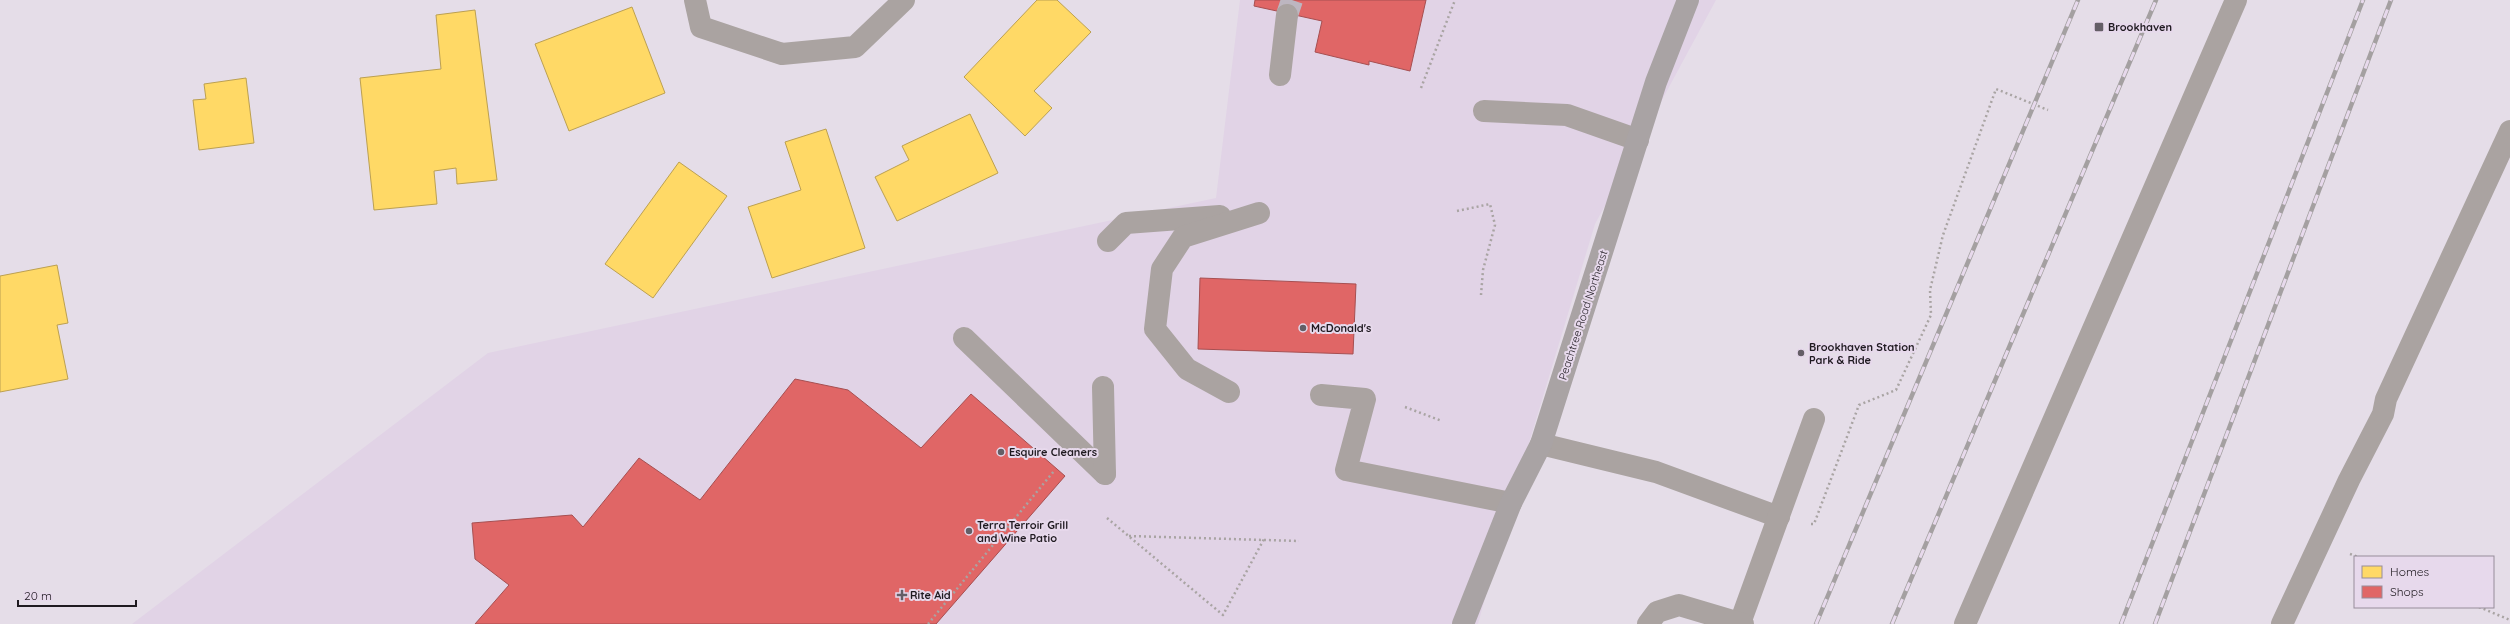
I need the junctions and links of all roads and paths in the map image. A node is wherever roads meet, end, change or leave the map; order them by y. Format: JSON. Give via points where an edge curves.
{"nodes":[{"id":1,"x":695,"y":0,"type":"edge"},
{"id":2,"x":904,"y":0,"type":"edge"},
{"id":3,"x":1455,"y":0,"type":"edge"},
{"id":4,"x":1688,"y":0,"type":"edge"},
{"id":5,"x":2236,"y":0,"type":"edge"},
{"id":6,"x":1287,"y":15,"type":"tunnel mouth"},
{"id":7,"x":1280,"y":75,"type":"dead end"},
{"id":8,"x":1421,"y":88,"type":"dead end"},
{"id":9,"x":1484,"y":110,"type":"dead end"},
{"id":10,"x":2048,"y":110,"type":"dead end"},
{"id":11,"x":2510,"y":131,"type":"edge"},
{"id":12,"x":1638,"y":140,"type":"junction"},
{"id":13,"x":1457,"y":211,"type":"dead end"},
{"id":14,"x":1108,"y":241,"type":"dead end"},
{"id":15,"x":1480,"y":295,"type":"dead end"},
{"id":16,"x":964,"y":338,"type":"dead end"},
{"id":17,"x":1103,"y":388,"type":"dead end"},
{"id":18,"x":1229,"y":392,"type":"dead end"},
{"id":19,"x":1321,"y":394,"type":"dead end"},
{"id":20,"x":1405,"y":406,"type":"dead end"},
{"id":21,"x":1814,"y":419,"type":"dead end"},
{"id":22,"x":1442,"y":421,"type":"dead end"},
{"id":23,"x":1541,"y":444,"type":"junction"},
{"id":24,"x":1054,"y":471,"type":"dead end"},
{"id":25,"x":1511,"y":503,"type":"junction"},
{"id":26,"x":1779,"y":517,"type":"junction"},
{"id":27,"x":1107,"y":518,"type":"dead end"},
{"id":28,"x":1128,"y":536,"type":"junction"},
{"id":29,"x":1264,"y":539,"type":"junction"},
{"id":30,"x":1299,"y":541,"type":"dead end"},
{"id":31,"x":2481,"y":608,"type":"edge"},
{"id":32,"x":2510,"y":620,"type":"edge"},
{"id":33,"x":1742,"y":623,"type":"edge"},
{"id":34,"x":928,"y":624,"type":"edge"},
{"id":35,"x":1463,"y":624,"type":"edge"},
{"id":36,"x":1648,"y":624,"type":"edge"},
{"id":37,"x":1965,"y":624,"type":"edge"},
{"id":38,"x":2282,"y":624,"type":"edge"}],
"edges":[{"from":1,"to":2,"type":"street","via":[[700,27],[782,54],[855,47]]},
{"from":3,"to":8,"type":"path"},
{"from":4,"to":12,"type":"highway","name":"Peachtree Road Northeast","via":[[1656,82]]},
{"from":5,"to":37,"type":"street"},
{"from":6,"to":7,"type":"street"},
{"from":9,"to":12,"type":"street","via":[[1567,115]]},
{"from":10,"to":26,"type":"path","via":[[1996,89],[1943,235],[1930,290],[1931,315],[1896,390],[1859,405],[1814,524]]},
{"from":11,"to":38,"type":"street","via":[[2386,399],[2383,414],[2349,480]]},
{"from":12,"to":23,"type":"highway","name":"Peachtree Road Northeast"},
{"from":13,"to":15,"type":"path","via":[[1490,204],[1495,225],[1483,270]]},
{"from":14,"to":18,"type":"street","via":[[1126,224],[1259,213],[1183,237],[1162,269],[1155,329],[1187,369]]},
{"from":16,"to":17,"type":"street","via":[[1105,474]]},
{"from":19,"to":25,"type":"street","via":[[1365,399],[1346,470]]},
{"from":20,"to":22,"type":"path"},
{"from":21,"to":26,"type":"street"},
{"from":23,"to":25,"type":"highway","name":"Peachtree Road Northeast"},
{"from":23,"to":26,"type":"street","via":[[1656,472]]},
{"from":24,"to":34,"type":"path"},
{"from":25,"to":35,"type":"highway","name":"Peachtree Road Northeast"},
{"from":26,"to":33,"type":"street"},
{"from":27,"to":28,"type":"path"},
{"from":28,"to":29,"type":"path"},
{"from":28,"to":29,"type":"path","via":[[1223,615]]},
{"from":29,"to":30,"type":"path"},
{"from":31,"to":32,"type":"path"},
{"from":33,"to":36,"type":"street","via":[[1680,604],[1658,612]]}]}
